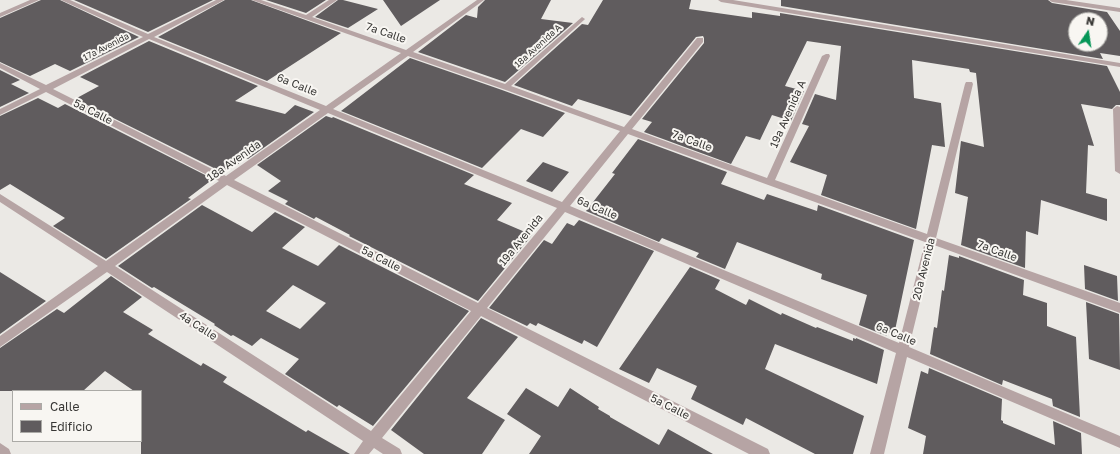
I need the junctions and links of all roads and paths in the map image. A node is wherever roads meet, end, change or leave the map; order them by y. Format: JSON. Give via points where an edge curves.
{"nodes":[{"id":1,"x":36,"y":0,"type":"edge"},
{"id":2,"x":64,"y":0,"type":"edge"},
{"id":3,"x":221,"y":0,"type":"edge"},
{"id":4,"x":255,"y":0,"type":"edge"},
{"id":5,"x":334,"y":0,"type":"edge"},
{"id":6,"x":481,"y":0,"type":"edge"},
{"id":7,"x":721,"y":0,"type":"edge"},
{"id":8,"x":1052,"y":0,"type":"edge"},
{"id":9,"x":1120,"y":10,"type":"edge"},
{"id":10,"x":0,"y":16,"type":"edge"},
{"id":11,"x":306,"y":18,"type":"junction"},
{"id":12,"x":582,"y":19,"type":"dead end"},
{"id":13,"x":149,"y":37,"type":"junction"},
{"id":14,"x":700,"y":40,"type":"dead end"},
{"id":15,"x":407,"y":53,"type":"junction"},
{"id":16,"x":826,"y":56,"type":"dead end"},
{"id":17,"x":0,"y":65,"type":"edge"},
{"id":18,"x":1120,"y":65,"type":"edge"},
{"id":19,"x":969,"y":84,"type":"dead end"},
{"id":20,"x":506,"y":87,"type":"junction"},
{"id":21,"x":46,"y":88,"type":"junction"},
{"id":22,"x":1117,"y":109,"type":"dead end"},
{"id":23,"x":326,"y":110,"type":"junction"},
{"id":24,"x":0,"y":112,"type":"edge"},
{"id":25,"x":626,"y":130,"type":"junction"},
{"id":26,"x":1120,"y":171,"type":"edge"},
{"id":27,"x":227,"y":181,"type":"junction"},
{"id":28,"x":770,"y":182,"type":"junction"},
{"id":29,"x":0,"y":197,"type":"edge"},
{"id":30,"x":564,"y":207,"type":"junction"},
{"id":31,"x":931,"y":240,"type":"junction"},
{"id":32,"x":106,"y":266,"type":"junction"},
{"id":33,"x":1120,"y":308,"type":"edge"},
{"id":34,"x":480,"y":309,"type":"junction"},
{"id":35,"x":0,"y":342,"type":"edge"},
{"id":36,"x":903,"y":350,"type":"junction"},
{"id":37,"x":373,"y":439,"type":"junction"},
{"id":38,"x":1120,"y":442,"type":"edge"},
{"id":39,"x":0,"y":450,"type":"edge"},
{"id":40,"x":4,"y":454,"type":"edge"},
{"id":41,"x":361,"y":454,"type":"edge"},
{"id":42,"x":395,"y":454,"type":"edge"},
{"id":43,"x":763,"y":454,"type":"edge"},
{"id":44,"x":877,"y":454,"type":"edge"}],
"edges":[{"from":1,"to":10,"type":"street"},
{"from":2,"to":13,"type":"street","name":"6a Calle"},
{"from":3,"to":13,"type":"street","name":"17a Avenida"},
{"from":4,"to":11,"type":"street","name":"7a Calle"},
{"from":5,"to":11,"type":"street"},
{"from":6,"to":15,"type":"street","name":"18a Avenida"},
{"from":7,"to":18,"type":"street"},
{"from":8,"to":9,"type":"street"},
{"from":11,"to":15,"type":"street","name":"7a Calle"},
{"from":12,"to":20,"type":"street","name":"18a Avenida A"},
{"from":13,"to":21,"type":"street","name":"17a Avenida"},
{"from":13,"to":23,"type":"street","name":"6a Calle"},
{"from":14,"to":25,"type":"street","name":"19a Avenida"},
{"from":15,"to":20,"type":"street","name":"7a Calle"},
{"from":15,"to":23,"type":"street","name":"18a Avenida"},
{"from":16,"to":28,"type":"street","name":"19a Avenida A"},
{"from":17,"to":21,"type":"street","name":"5a Calle"},
{"from":19,"to":31,"type":"street","name":"20a Avenida"},
{"from":20,"to":25,"type":"street","name":"7a Calle"},
{"from":21,"to":24,"type":"street","name":"17a Avenida"},
{"from":21,"to":27,"type":"street","name":"5a Calle"},
{"from":22,"to":26,"type":"street"},
{"from":23,"to":27,"type":"street","name":"18a Avenida"},
{"from":23,"to":30,"type":"street","name":"6a Calle"},
{"from":25,"to":28,"type":"street","name":"7a Calle"},
{"from":25,"to":30,"type":"street","name":"19a Avenida"},
{"from":27,"to":32,"type":"street","name":"18a Avenida"},
{"from":27,"to":34,"type":"street","name":"5a Calle"},
{"from":28,"to":31,"type":"street","name":"7a Calle"},
{"from":29,"to":32,"type":"street","name":"4a Calle"},
{"from":30,"to":34,"type":"street","name":"19a Avenida"},
{"from":30,"to":36,"type":"street","name":"6a Calle"},
{"from":31,"to":33,"type":"street","name":"7a Calle"},
{"from":31,"to":36,"type":"street","name":"20a Avenida"},
{"from":32,"to":35,"type":"street","name":"18a Avenida"},
{"from":32,"to":37,"type":"street","name":"4a Calle"},
{"from":34,"to":37,"type":"street","name":"19a Avenida"},
{"from":34,"to":43,"type":"street","name":"5a Calle"},
{"from":36,"to":38,"type":"street","name":"6a Calle"},
{"from":36,"to":44,"type":"street","name":"20a Avenida"},
{"from":37,"to":41,"type":"street","name":"19a Avenida"},
{"from":37,"to":42,"type":"street","name":"4a Calle"},
{"from":39,"to":40,"type":"street"}]}
